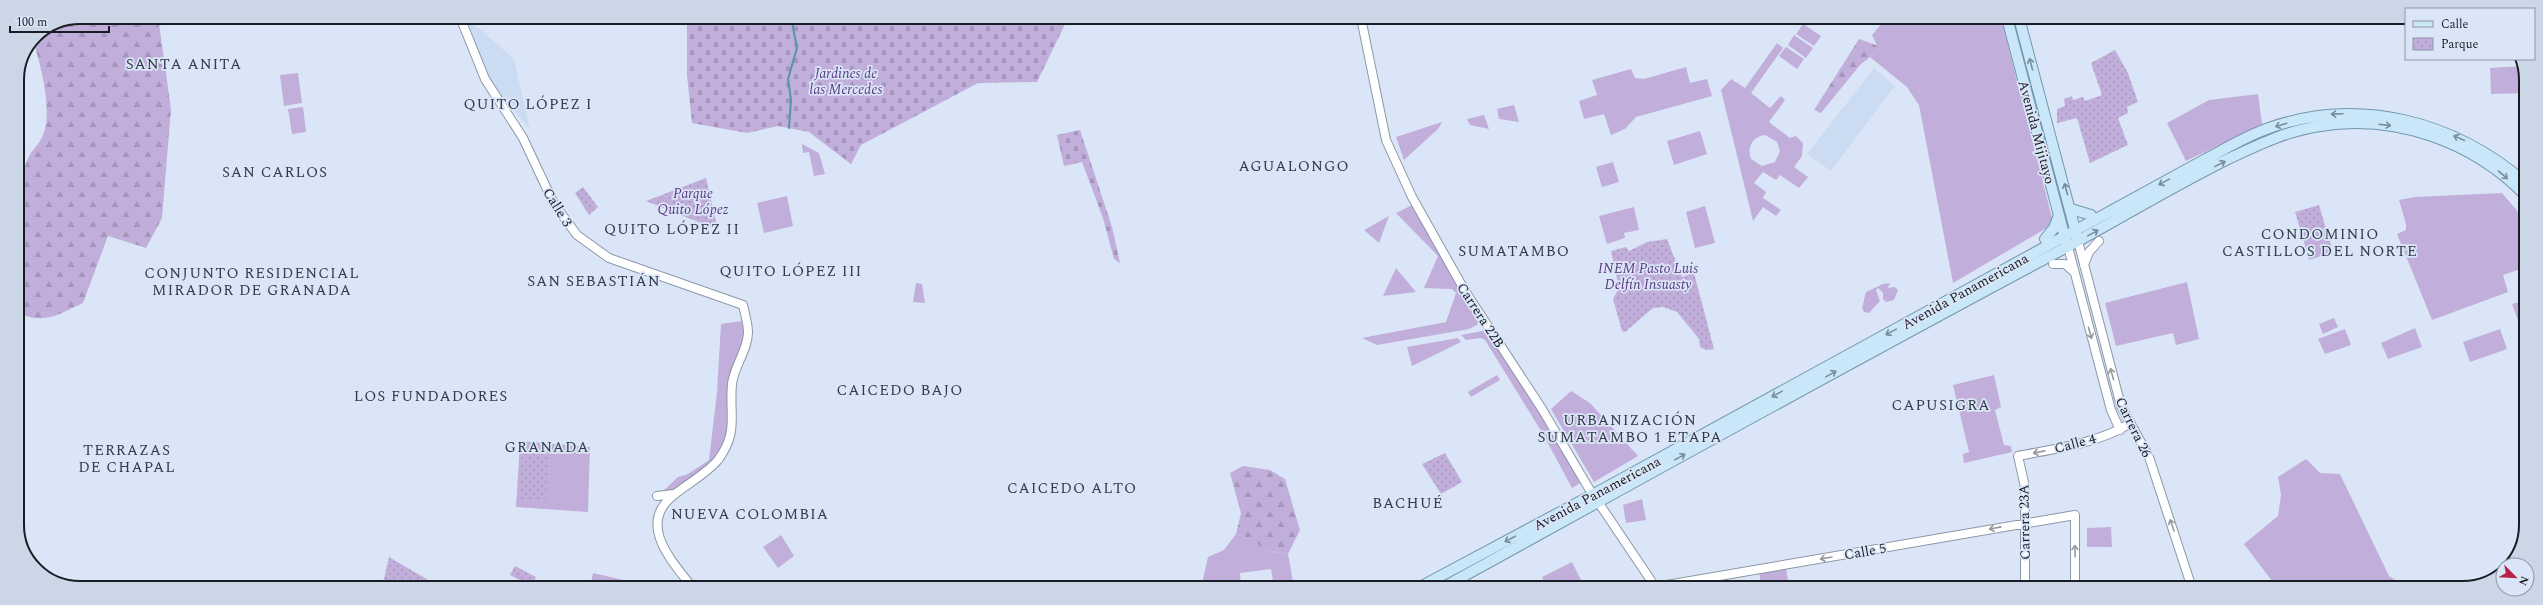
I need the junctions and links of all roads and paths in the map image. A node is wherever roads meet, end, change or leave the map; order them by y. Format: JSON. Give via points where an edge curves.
{"nodes":[{"id":1,"x":463,"y":24,"type":"edge"},
{"id":2,"x":1362,"y":24,"type":"edge"},
{"id":3,"x":2009,"y":24,"type":"edge"},
{"id":4,"x":2021,"y":24,"type":"edge"},
{"id":5,"x":2519,"y":177,"type":"edge"},
{"id":6,"x":2519,"y":190,"type":"edge"},
{"id":7,"x":2071,"y":209,"type":"junction"},
{"id":8,"x":2059,"y":215,"type":"junction"},
{"id":9,"x":2091,"y":215,"type":"dead end"},
{"id":10,"x":2065,"y":236,"type":"junction"},
{"id":11,"x":2077,"y":236,"type":"junction"},
{"id":12,"x":2044,"y":239,"type":"dead end"},
{"id":13,"x":2099,"y":241,"type":"dead end"},
{"id":14,"x":2068,"y":247,"type":"junction"},
{"id":15,"x":2053,"y":264,"type":"dead end"},
{"id":16,"x":2084,"y":266,"type":"junction"},
{"id":17,"x":2074,"y":272,"type":"junction"},
{"id":18,"x":2129,"y":424,"type":"junction"},
{"id":19,"x":2120,"y":430,"type":"junction"},
{"id":20,"x":2018,"y":456,"type":"joint"},
{"id":21,"x":674,"y":494,"type":"junction"},
{"id":22,"x":657,"y":496,"type":"dead end"},
{"id":23,"x":1596,"y":498,"type":"junction"},
{"id":24,"x":2026,"y":522,"type":"junction"},
{"id":25,"x":687,"y":581,"type":"edge"},
{"id":26,"x":1434,"y":581,"type":"edge"},
{"id":27,"x":1456,"y":581,"type":"edge"},
{"id":28,"x":1651,"y":581,"type":"edge"},
{"id":29,"x":1689,"y":581,"type":"edge"},
{"id":30,"x":2025,"y":581,"type":"edge"},
{"id":31,"x":2075,"y":581,"type":"edge"},
{"id":32,"x":2190,"y":581,"type":"edge"}],
"edges":[{"from":1,"to":21,"type":"street","name":"Calle 3","via":[[485,80],[523,138],[554,204],[577,235],[609,258],[743,306],[748,331],[732,384],[732,433],[728,444],[717,461]]},
{"from":2,"to":23,"type":"street","name":"Carrera 22B","via":[[1386,140],[1399,170],[1447,262]]},
{"from":3,"to":8,"type":"main road","name":"Avenida Mijitayo"},
{"from":7,"to":4,"type":"main road","name":"Avenida Mijitayo","one_way":true},
{"from":5,"to":11,"type":"main road","name":"Avenida Panamericana","one_way":true,"via":[[2476,146],[2425,125],[2379,115],[2318,115],[2253,134]]},
{"from":11,"to":6,"type":"main road","name":"Avenida Panamericana","one_way":true,"via":[[2272,138],[2320,126],[2372,124],[2424,134],[2473,155],[2495,169]]},
{"from":7,"to":9,"type":"main road"},
{"from":7,"to":11,"type":"main road","name":"Avenida Mijitayo"},
{"from":8,"to":10,"type":"main road","name":"Avenida Mijitayo"},
{"from":8,"to":12,"type":"main road","via":[[2054,228]]},
{"from":10,"to":11,"type":"main road","name":"Avenida Panamericana"},
{"from":10,"to":14,"type":"main road","name":"Avenida Mijitayo"},
{"from":10,"to":23,"type":"main road","name":"Avenida Panamericana","one_way":true},
{"from":11,"to":14,"type":"main road","name":"Avenida Panamericana"},
{"from":11,"to":16,"type":"street","name":"Carrera 26"},
{"from":13,"to":16,"type":"street","via":[[2089,252]]},
{"from":14,"to":17,"type":"street","name":"Carrera 26"},
{"from":23,"to":14,"type":"main road","name":"Avenida Panamericana","one_way":true},
{"from":15,"to":17,"type":"street","via":[[2065,264]]},
{"from":18,"to":16,"type":"street","name":"Carrera 26","one_way":true,"via":[[2121,406]]},
{"from":17,"to":19,"type":"street","name":"Carrera 26","one_way":true,"via":[[2110,410]]},
{"from":18,"to":19,"type":"street","name":"Calle 4"},
{"from":32,"to":18,"type":"street","name":"Carrera 26","one_way":true,"via":[[2149,457]]},
{"from":19,"to":20,"type":"street","name":"Calle 4","one_way":true,"via":[[2068,446]]},
{"from":20,"to":24,"type":"street","name":"Carrera 23A","via":[[2026,487]]},
{"from":21,"to":22,"type":"street"},
{"from":21,"to":25,"type":"street","via":[[664,503],[658,517],[658,536],[665,552]]},
{"from":23,"to":26,"type":"main road","name":"Avenida Panamericana","one_way":true},
{"from":23,"to":27,"type":"main road","name":"Avenida Panamericana"},
{"from":23,"to":28,"type":"street","name":"Carrera 22B"},
{"from":24,"to":29,"type":"street","name":"Calle 5","one_way":true},
{"from":24,"to":30,"type":"street","name":"Carrera 23A"},
{"from":31,"to":24,"type":"street","name":"Calle 5","one_way":true,"via":[[2075,515]]}]}
